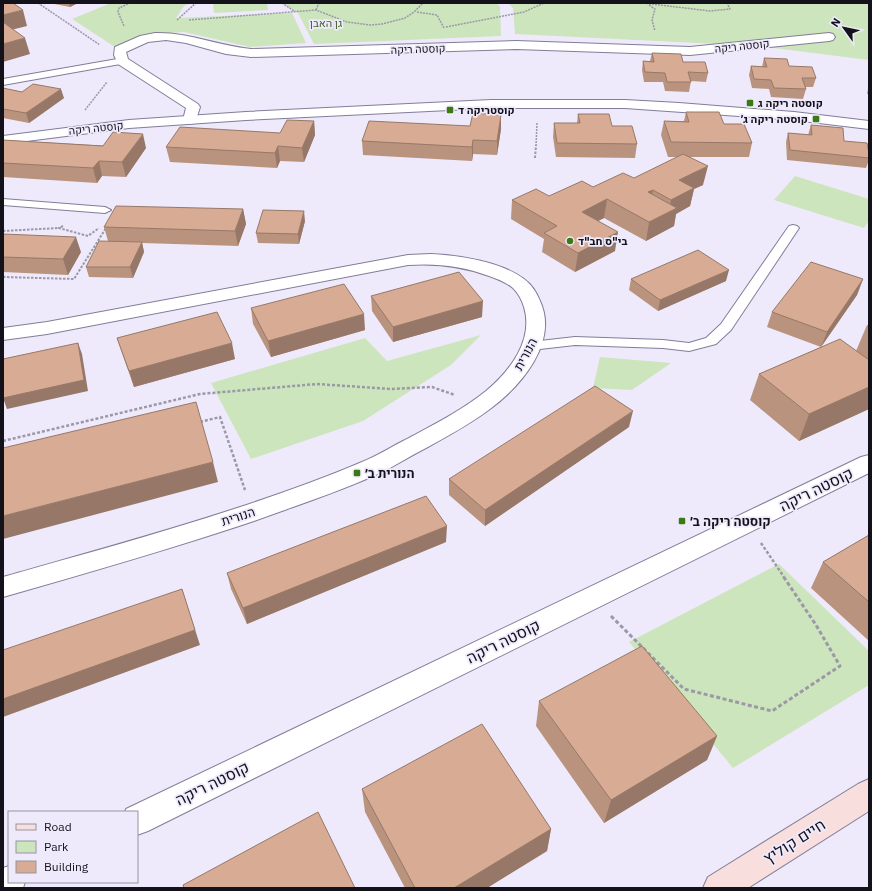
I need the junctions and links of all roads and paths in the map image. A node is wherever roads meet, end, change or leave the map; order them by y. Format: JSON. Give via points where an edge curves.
{"nodes":[{"id":1,"x":38,"y":3,"type":"edge"},
{"id":2,"x":282,"y":3,"type":"edge"},
{"id":3,"x":319,"y":3,"type":"edge"},
{"id":4,"x":423,"y":3,"type":"edge"},
{"id":5,"x":544,"y":3,"type":"edge"},
{"id":6,"x":643,"y":3,"type":"edge"},
{"id":7,"x":652,"y":3,"type":"edge"},
{"id":8,"x":727,"y":3,"type":"edge"},
{"id":9,"x":649,"y":4,"type":"junction"},
{"id":10,"x":316,"y":10,"type":"junction"},
{"id":11,"x":294,"y":11,"type":"junction"},
{"id":12,"x":416,"y":12,"type":"junction"},
{"id":13,"x":176,"y":21,"type":"dead end"},
{"id":14,"x":444,"y":27,"type":"junction"},
{"id":15,"x":829,"y":37,"type":"dead end"},
{"id":16,"x":455,"y":47,"type":"junction"},
{"id":17,"x":653,"y":49,"type":"junction"},
{"id":18,"x":123,"y":61,"type":"junction"},
{"id":19,"x":3,"y":82,"type":"edge"},
{"id":20,"x":83,"y":112,"type":"dead end"},
{"id":21,"x":537,"y":117,"type":"dead end"},
{"id":22,"x":190,"y":120,"type":"junction"},
{"id":23,"x":869,"y":125,"type":"edge"},
{"id":24,"x":3,"y":140,"type":"edge"},
{"id":25,"x":535,"y":158,"type":"dead end"},
{"id":26,"x":3,"y":202,"type":"edge"},
{"id":27,"x":105,"y":210,"type":"joint"},
{"id":28,"x":109,"y":224,"type":"edge"},
{"id":29,"x":101,"y":227,"type":"dead end"},
{"id":30,"x":58,"y":228,"type":"junction"},
{"id":31,"x":793,"y":228,"type":"dead end"},
{"id":32,"x":3,"y":230,"type":"edge"},
{"id":33,"x":3,"y":277,"type":"edge"},
{"id":34,"x":3,"y":334,"type":"edge"},
{"id":35,"x":531,"y":346,"type":"junction"},
{"id":36,"x":480,"y":405,"type":"junction"},
{"id":37,"x":200,"y":422,"type":"edge"},
{"id":38,"x":3,"y":441,"type":"edge"},
{"id":39,"x":869,"y":463,"type":"edge"},
{"id":40,"x":252,"y":512,"type":"junction"},
{"id":41,"x":747,"y":522,"type":"junction"},
{"id":42,"x":3,"y":587,"type":"edge"},
{"id":43,"x":592,"y":598,"type":"junction"},
{"id":44,"x":869,"y":794,"type":"edge"},
{"id":45,"x":138,"y":820,"type":"edge"},
{"id":46,"x":719,"y":888,"type":"edge"}],
"edges":[{"from":1,"to":18,"type":"path"},
{"from":2,"to":11,"type":"path"},
{"from":3,"to":10,"type":"path"},
{"from":4,"to":12,"type":"path"},
{"from":5,"to":14,"type":"path","via":[[524,12]]},
{"from":6,"to":9,"type":"path"},
{"from":7,"to":9,"type":"path"},
{"from":8,"to":9,"type":"path","via":[[730,9],[710,11]]},
{"from":9,"to":17,"type":"path","via":[[655,9],[652,14],[652,25],[655,30]]},
{"from":10,"to":11,"type":"path"},
{"from":10,"to":12,"type":"path","via":[[335,18],[379,25],[401,20]]},
{"from":11,"to":13,"type":"path"},
{"from":12,"to":14,"type":"path","via":[[437,15]]},
{"from":14,"to":16,"type":"path"},
{"from":15,"to":17,"type":"street","name":"קוסטה ריקה","via":[[690,51]]},
{"from":16,"to":17,"type":"street","name":"קוסטה ריקה","via":[[516,45]]},
{"from":16,"to":18,"type":"street","name":"קוסטה ריקה","via":[[251,53],[163,35],[146,38],[120,50]]},
{"from":18,"to":19,"type":"lane"},
{"from":18,"to":20,"type":"path"},
{"from":18,"to":22,"type":"street","via":[[193,107]]},
{"from":21,"to":25,"type":"path"},
{"from":22,"to":23,"type":"street","name":"קוסטה ריקה","via":[[483,104],[625,104],[794,116]]},
{"from":22,"to":24,"type":"street","name":"קוסטה ריקה","via":[[129,124]]},
{"from":26,"to":27,"type":"lane"},
{"from":27,"to":30,"type":"path"},
{"from":28,"to":33,"type":"path","via":[[74,279]]},
{"from":29,"to":30,"type":"path","via":[[88,236]]},
{"from":30,"to":32,"type":"path"},
{"from":31,"to":35,"type":"lane","via":[[726,327],[711,342],[689,347],[575,341]]},
{"from":34,"to":35,"type":"street","name":"הנורית","via":[[47,328],[408,260],[433,258],[459,260],[483,267],[520,285],[531,300],[536,316],[536,332]]},
{"from":35,"to":36,"type":"street","name":"הנורית","via":[[519,369],[502,388]]},
{"from":36,"to":38,"type":"path","via":[[432,387],[391,389],[317,384],[200,394]]},
{"from":36,"to":40,"type":"street","name":"הנורית","via":[[429,437],[372,467]]},
{"from":37,"to":40,"type":"path","via":[[220,417]]},
{"from":39,"to":41,"type":"street","name":"קוסטה ריקה"},
{"from":40,"to":42,"type":"street","name":"הנורית","via":[[90,563]]},
{"from":41,"to":43,"type":"street","name":"קוסטה ריקה"},
{"from":41,"to":43,"type":"path","via":[[816,624],[840,666],[772,712],[684,689]]},
{"from":43,"to":45,"type":"street","name":"קוסטה ריקה"},
{"from":44,"to":46,"type":"main road","name":"חיים קוליץ"}]}
